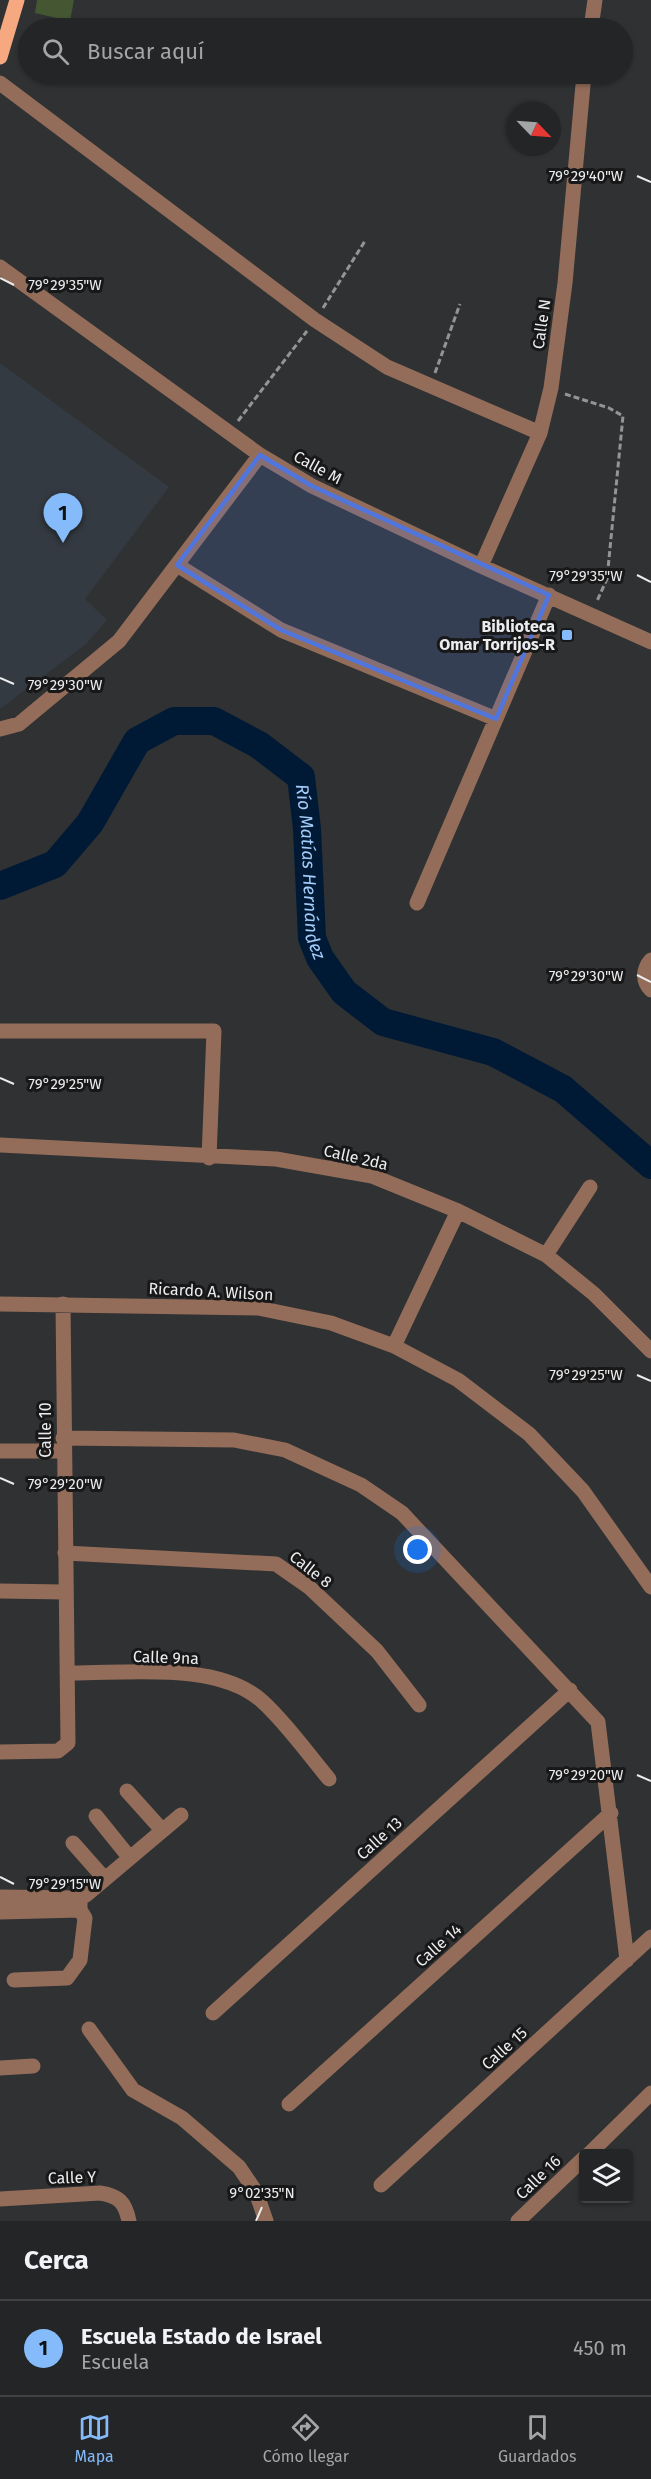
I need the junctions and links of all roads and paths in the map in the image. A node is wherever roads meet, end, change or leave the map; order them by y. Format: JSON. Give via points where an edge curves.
{"nodes":[{"id":1,"x":17,"y":0,"type":"edge"},
{"id":2,"x":595,"y":0,"type":"edge"},
{"id":3,"x":592,"y":18,"type":"edge"},
{"id":4,"x":0,"y":57,"type":"edge"},
{"id":5,"x":0,"y":83,"type":"edge"},
{"id":6,"x":583,"y":84,"type":"edge"},
{"id":7,"x":0,"y":267,"type":"edge"},
{"id":8,"x":460,"y":304,"type":"dead end"},
{"id":9,"x":430,"y":386,"type":"junction"},
{"id":10,"x":551,"y":388,"type":"junction"},
{"id":11,"x":540,"y":433,"type":"junction"},
{"id":12,"x":260,"y":455,"type":"junction"},
{"id":13,"x":177,"y":565,"type":"junction"},
{"id":14,"x":481,"y":566,"type":"junction"},
{"id":15,"x":549,"y":595,"type":"junction"},
{"id":16,"x":591,"y":614,"type":"junction"},
{"id":17,"x":651,"y":642,"type":"edge"},
{"id":18,"x":496,"y":718,"type":"junction"},
{"id":19,"x":0,"y":729,"type":"edge"},
{"id":20,"x":417,"y":903,"type":"dead end"},
{"id":21,"x":651,"y":960,"type":"edge"},
{"id":22,"x":651,"y":990,"type":"edge"},
{"id":23,"x":0,"y":1031,"type":"edge"},
{"id":24,"x":0,"y":1145,"type":"edge"},
{"id":25,"x":209,"y":1158,"type":"junction"},
{"id":26,"x":590,"y":1187,"type":"dead end"},
{"id":27,"x":458,"y":1211,"type":"junction"},
{"id":28,"x":546,"y":1255,"type":"junction"},
{"id":29,"x":0,"y":1304,"type":"edge"},
{"id":30,"x":63,"y":1304,"type":"junction"},
{"id":31,"x":394,"y":1346,"type":"junction"},
{"id":32,"x":651,"y":1351,"type":"edge"},
{"id":33,"x":63,"y":1445,"type":"junction"},
{"id":34,"x":0,"y":1451,"type":"edge"},
{"id":35,"x":65,"y":1553,"type":"junction"},
{"id":36,"x":651,"y":1587,"type":"edge"},
{"id":37,"x":0,"y":1591,"type":"edge"},
{"id":38,"x":66,"y":1592,"type":"junction"},
{"id":39,"x":67,"y":1673,"type":"junction"},
{"id":40,"x":570,"y":1690,"type":"junction"},
{"id":41,"x":419,"y":1705,"type":"dead end"},
{"id":42,"x":0,"y":1752,"type":"edge"},
{"id":43,"x":329,"y":1779,"type":"dead end"},
{"id":44,"x":127,"y":1791,"type":"dead end"},
{"id":45,"x":611,"y":1813,"type":"junction"},
{"id":46,"x":181,"y":1815,"type":"dead end"},
{"id":47,"x":96,"y":1816,"type":"dead end"},
{"id":48,"x":162,"y":1830,"type":"junction"},
{"id":49,"x":73,"y":1843,"type":"dead end"},
{"id":50,"x":129,"y":1857,"type":"junction"},
{"id":51,"x":104,"y":1878,"type":"junction"},
{"id":52,"x":0,"y":1897,"type":"edge"},
{"id":53,"x":80,"y":1904,"type":"junction"},
{"id":54,"x":0,"y":1912,"type":"edge"},
{"id":55,"x":651,"y":1937,"type":"edge"},
{"id":56,"x":627,"y":1959,"type":"junction"},
{"id":57,"x":14,"y":1980,"type":"dead end"},
{"id":58,"x":213,"y":2013,"type":"dead end"},
{"id":59,"x":89,"y":2029,"type":"dead end"},
{"id":60,"x":33,"y":2066,"type":"dead end"},
{"id":61,"x":0,"y":2068,"type":"edge"},
{"id":62,"x":651,"y":2093,"type":"edge"},
{"id":63,"x":289,"y":2104,"type":"dead end"},
{"id":64,"x":593,"y":2149,"type":"edge"},
{"id":65,"x":579,"y":2163,"type":"edge"},
{"id":66,"x":381,"y":2185,"type":"dead end"},
{"id":67,"x":0,"y":2199,"type":"edge"},
{"id":68,"x":129,"y":2221,"type":"edge"},
{"id":69,"x":266,"y":2221,"type":"edge"},
{"id":70,"x":518,"y":2221,"type":"edge"}],
"edges":[{"from":1,"to":4,"type":"main road"},
{"from":2,"to":3,"type":"street"},
{"from":5,"to":9,"type":"street","via":[[315,320],[387,367]]},
{"from":6,"to":10,"type":"street","name":"Calle N"},
{"from":7,"to":12,"type":"street","name":"Calle M"},
{"from":8,"to":9,"type":"path"},
{"from":9,"to":11,"type":"street"},
{"from":10,"to":11,"type":"street","name":"Calle N"},
{"from":10,"to":16,"type":"path","via":[[623,416],[607,579]]},
{"from":11,"to":14,"type":"street","name":"Calle N"},
{"from":12,"to":13,"type":"street"},
{"from":12,"to":14,"type":"street","name":"Calle M","via":[[312,486]]},
{"from":13,"to":18,"type":"street","via":[[281,630]]},
{"from":13,"to":19,"type":"street","via":[[119,642],[19,724]]},
{"from":14,"to":15,"type":"street","name":"Calle M"},
{"from":15,"to":16,"type":"street","name":"Calle M"},
{"from":15,"to":18,"type":"street"},
{"from":16,"to":17,"type":"street","name":"Calle M"},
{"from":18,"to":20,"type":"street"},
{"from":21,"to":22,"type":"street","via":[[645,966],[644,977]]},
{"from":23,"to":25,"type":"street","via":[[214,1030]]},
{"from":24,"to":25,"type":"street","name":"Calle 2da"},
{"from":25,"to":27,"type":"street","name":"Calle 2da","via":[[276,1159],[372,1176]]},
{"from":26,"to":28,"type":"street"},
{"from":27,"to":28,"type":"street","name":"Calle 2da"},
{"from":27,"to":31,"type":"street"},
{"from":28,"to":32,"type":"street","name":"Calle 2da","via":[[594,1294]]},
{"from":29,"to":30,"type":"street","name":"Ricardo A. Wilson"},
{"from":30,"to":31,"type":"street","name":"Ricardo A. Wilson","via":[[258,1308],[331,1323]]},
{"from":30,"to":33,"type":"street","name":"Calle 10"},
{"from":31,"to":36,"type":"street","name":"Ricardo A. Wilson","via":[[458,1380],[528,1434],[583,1491]]},
{"from":33,"to":34,"type":"street"},
{"from":33,"to":35,"type":"street","name":"Calle 10"},
{"from":33,"to":40,"type":"street","via":[[234,1440],[285,1450],[362,1485],[402,1513]]},
{"from":35,"to":38,"type":"street","name":"Calle 10"},
{"from":35,"to":41,"type":"street","name":"Calle 8","via":[[276,1564],[309,1587],[377,1651]]},
{"from":37,"to":38,"type":"street"},
{"from":38,"to":39,"type":"street","name":"Calle 10"},
{"from":39,"to":42,"type":"street","name":"Calle 10","via":[[68,1743],[58,1751]]},
{"from":39,"to":43,"type":"street","name":"Calle 9na","via":[[192,1674],[228,1681],[262,1701]]},
{"from":40,"to":45,"type":"street","via":[[598,1722]]},
{"from":40,"to":58,"type":"street","name":"Calle 13"},
{"from":44,"to":48,"type":"street"},
{"from":45,"to":56,"type":"street"},
{"from":45,"to":63,"type":"street","name":"Calle 14"},
{"from":46,"to":48,"type":"street"},
{"from":47,"to":50,"type":"street"},
{"from":48,"to":50,"type":"street"},
{"from":49,"to":51,"type":"street"},
{"from":50,"to":51,"type":"street"},
{"from":51,"to":53,"type":"street"},
{"from":52,"to":53,"type":"street"},
{"from":53,"to":54,"type":"street"},
{"from":53,"to":57,"type":"street","via":[[85,1918],[80,1960],[74,1972],[67,1978]]},
{"from":55,"to":56,"type":"street","name":"Calle 15"},
{"from":56,"to":66,"type":"street","name":"Calle 15"},
{"from":59,"to":69,"type":"street","via":[[133,2090],[182,2118],[239,2167],[256,2192]]},
{"from":60,"to":61,"type":"street"},
{"from":62,"to":64,"type":"street"},
{"from":65,"to":70,"type":"street","name":"Calle 16"},
{"from":67,"to":68,"type":"street","name":"Calle Y","via":[[113,2195],[122,2201]]}]}
